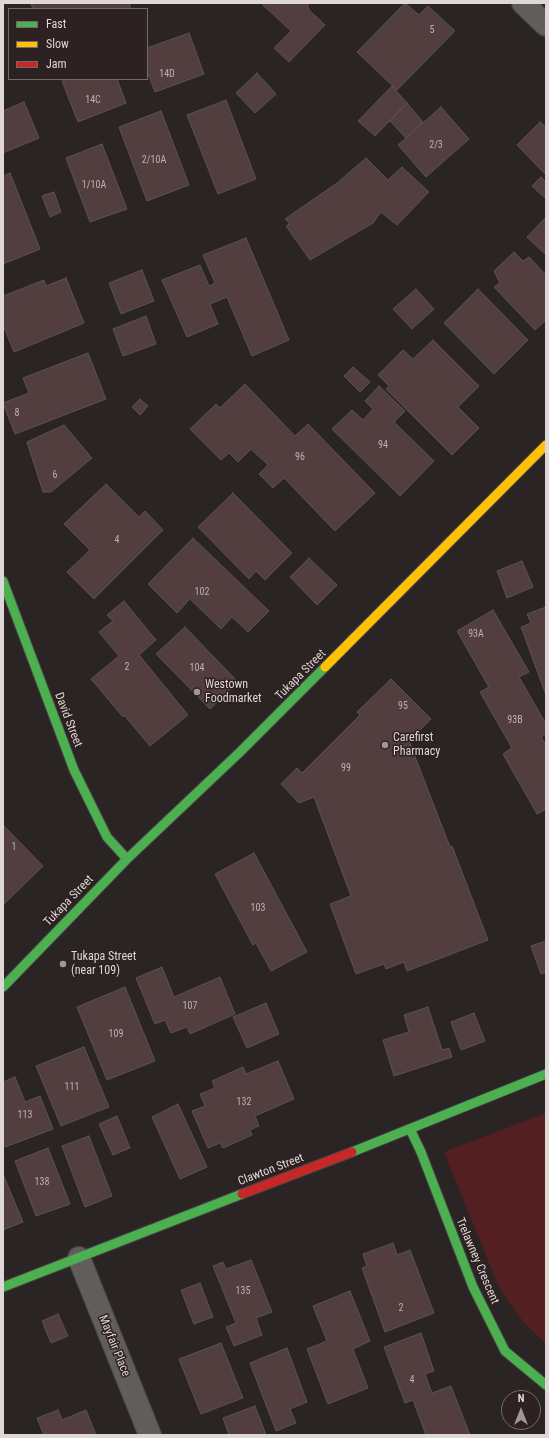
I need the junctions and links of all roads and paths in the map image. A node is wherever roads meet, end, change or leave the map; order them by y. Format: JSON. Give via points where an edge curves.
{"nodes":[{"id":1,"x":524,"y":3,"type":"edge"},
{"id":2,"x":546,"y":26,"type":"edge"},
{"id":3,"x":546,"y":445,"type":"edge"},
{"id":4,"x":3,"y":581,"type":"edge"},
{"id":5,"x":127,"y":859,"type":"junction"},
{"id":6,"x":3,"y":987,"type":"edge"},
{"id":7,"x":546,"y":1074,"type":"edge"},
{"id":8,"x":410,"y":1129,"type":"junction"},
{"id":9,"x":78,"y":1258,"type":"junction"},
{"id":10,"x":3,"y":1287,"type":"edge"},
{"id":11,"x":546,"y":1385,"type":"edge"},
{"id":12,"x":150,"y":1435,"type":"edge"}],
"edges":[{"from":1,"to":2,"type":"street"},
{"from":3,"to":5,"type":"street","name":"Tukapa Street","via":[[246,747]]},
{"from":4,"to":5,"type":"street","name":"David Street","via":[[77,776],[106,837]]},
{"from":5,"to":6,"type":"street","name":"Tukapa Street"},
{"from":7,"to":8,"type":"street","name":"Clawton Street"},
{"from":8,"to":9,"type":"street","name":"Clawton Street"},
{"from":8,"to":11,"type":"street","name":"Trelawney Crescent","via":[[473,1287],[505,1351]]},
{"from":9,"to":10,"type":"street","name":"Clawton Street"},
{"from":9,"to":12,"type":"street","name":"Mayfair Place"}]}
